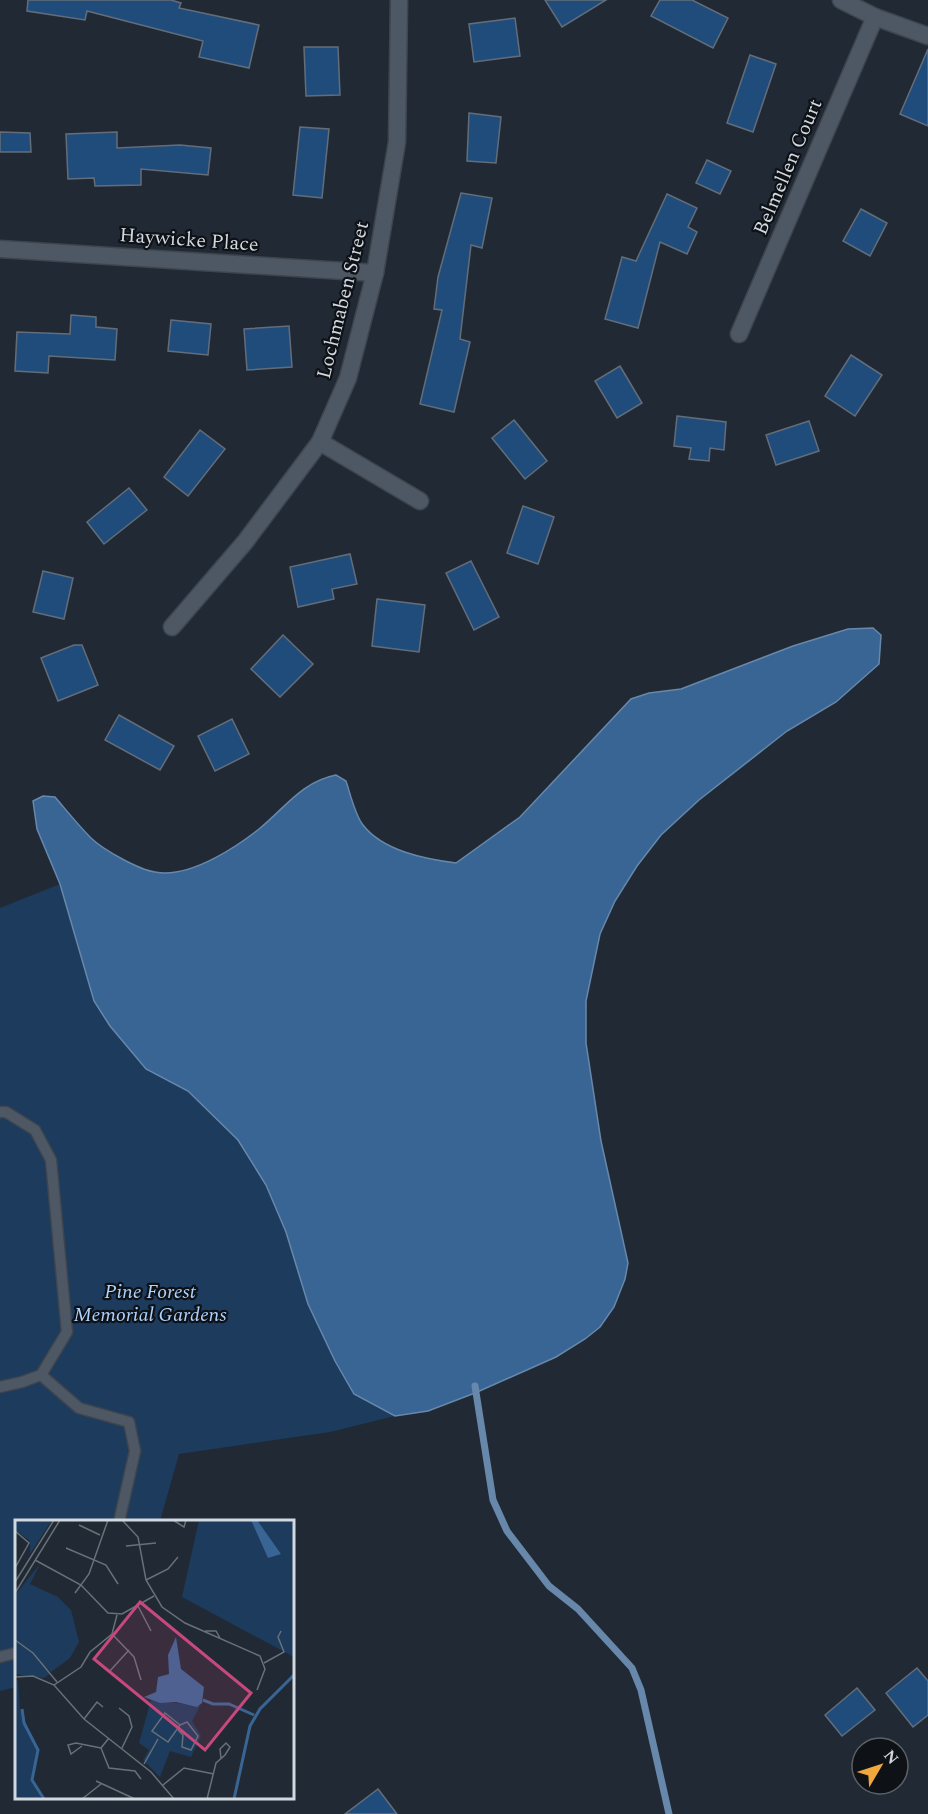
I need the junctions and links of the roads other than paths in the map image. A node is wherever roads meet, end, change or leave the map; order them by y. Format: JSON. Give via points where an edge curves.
{"nodes":[{"id":1,"x":399,"y":0,"type":"edge"},
{"id":2,"x":841,"y":0,"type":"edge"},
{"id":3,"x":875,"y":17,"type":"junction"},
{"id":4,"x":928,"y":36,"type":"edge"},
{"id":5,"x":0,"y":249,"type":"edge"},
{"id":6,"x":375,"y":273,"type":"junction"},
{"id":7,"x":739,"y":334,"type":"dead end"},
{"id":8,"x":320,"y":442,"type":"junction"},
{"id":9,"x":420,"y":501,"type":"dead end"},
{"id":10,"x":172,"y":627,"type":"dead end"},
{"id":11,"x":0,"y":1112,"type":"edge"},
{"id":12,"x":41,"y":1375,"type":"junction"},
{"id":13,"x":0,"y":1387,"type":"edge"},
{"id":14,"x":119,"y":1520,"type":"edge"},
{"id":15,"x":15,"y":1653,"type":"edge"},
{"id":16,"x":0,"y":1657,"type":"edge"}],
"edges":[{"from":1,"to":6,"type":"street","name":"Lochmaben Street","via":[[397,142]]},
{"from":2,"to":3,"type":"street"},
{"from":3,"to":4,"type":"street"},
{"from":3,"to":7,"type":"street","name":"Belmellen Court"},
{"from":5,"to":6,"type":"street","name":"Haywicke Place"},
{"from":6,"to":8,"type":"street","name":"Lochmaben Street","via":[[348,378]]},
{"from":8,"to":9,"type":"street"},
{"from":8,"to":10,"type":"street","name":"Lochmaben Street","via":[[245,542]]},
{"from":11,"to":12,"type":"lane","via":[[35,1130],[51,1160],[67,1332]]},
{"from":12,"to":13,"type":"lane"},
{"from":12,"to":14,"type":"lane","via":[[79,1408],[129,1422],[135,1451]]},
{"from":15,"to":16,"type":"lane"}]}
